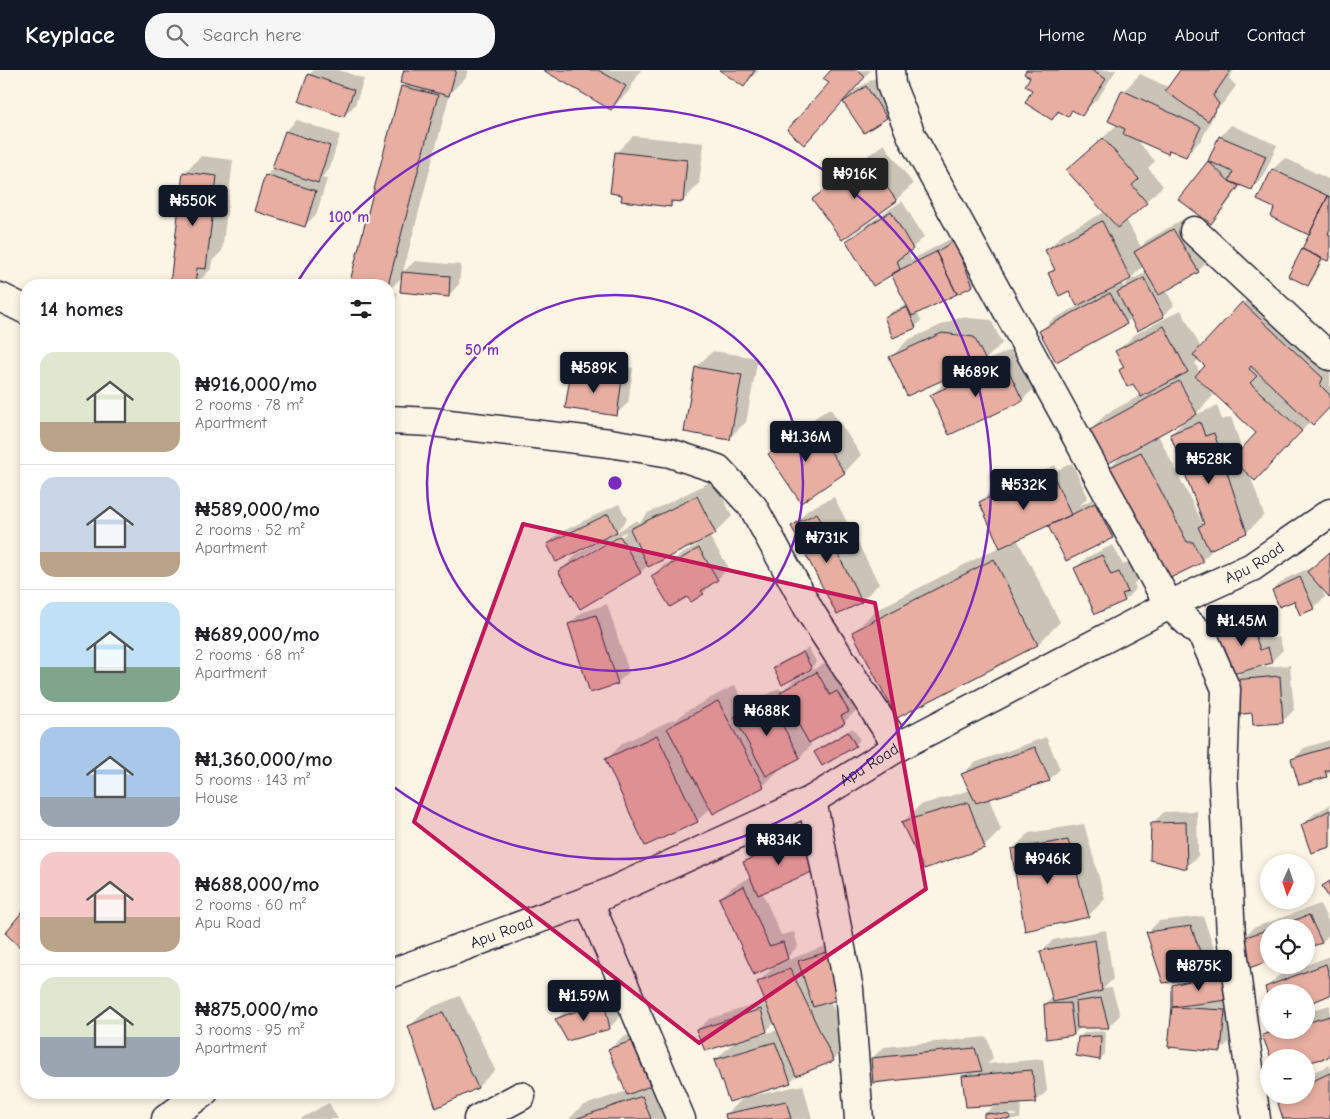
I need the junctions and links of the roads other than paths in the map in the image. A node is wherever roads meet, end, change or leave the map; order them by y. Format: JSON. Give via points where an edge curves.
{"nodes":[{"id":1,"x":890,"y":70,"type":"edge"},
{"id":2,"x":1194,"y":231,"type":"dead end"},
{"id":3,"x":0,"y":297,"type":"edge"},
{"id":4,"x":20,"y":307,"type":"edge"},
{"id":5,"x":1330,"y":356,"type":"edge"},
{"id":6,"x":395,"y":420,"type":"edge"},
{"id":7,"x":1330,"y":513,"type":"edge"},
{"id":8,"x":1168,"y":606,"type":"junction"},
{"id":9,"x":898,"y":746,"type":"junction"},
{"id":10,"x":812,"y":800,"type":"junction"},
{"id":11,"x":588,"y":900,"type":"junction"},
{"id":12,"x":395,"y":972,"type":"edge"},
{"id":13,"x":521,"y":1096,"type":"dead end"},
{"id":14,"x":195,"y":1099,"type":"edge"},
{"id":15,"x":171,"y":1118,"type":"edge"},
{"id":16,"x":478,"y":1119,"type":"edge"},
{"id":17,"x":681,"y":1119,"type":"edge"},
{"id":18,"x":859,"y":1119,"type":"edge"},
{"id":19,"x":1256,"y":1119,"type":"edge"}],
"edges":[{"from":1,"to":8,"type":"street","via":[[891,85],[912,137]]},
{"from":2,"to":5,"type":"street"},
{"from":3,"to":4,"type":"street"},
{"from":6,"to":9,"type":"street","via":[[610,443],[670,453],[718,469],[753,507],[811,613]]},
{"from":7,"to":8,"type":"street","name":"Apu Road","via":[[1252,567]]},
{"from":8,"to":9,"type":"street","name":"Apu Road"},
{"from":8,"to":19,"type":"street","via":[[1203,636],[1226,689],[1222,777],[1230,936]]},
{"from":9,"to":10,"type":"street","name":"Apu Road"},
{"from":10,"to":11,"type":"street","name":"Apu Road"},
{"from":10,"to":18,"type":"street","via":[[849,989]]},
{"from":11,"to":12,"type":"street","name":"Apu Road"},
{"from":11,"to":17,"type":"street"},
{"from":13,"to":16,"type":"street"},
{"from":14,"to":15,"type":"street"}]}
